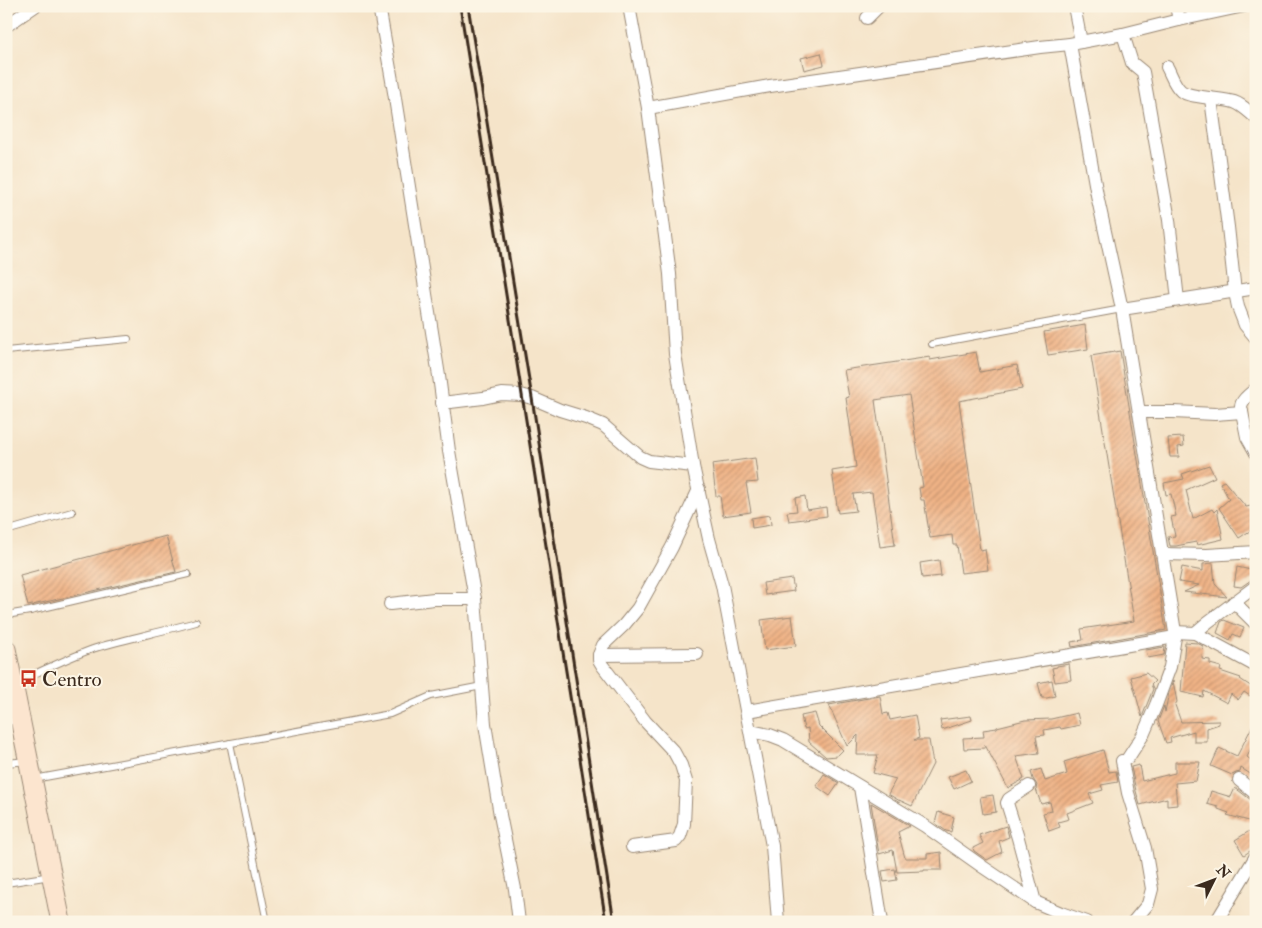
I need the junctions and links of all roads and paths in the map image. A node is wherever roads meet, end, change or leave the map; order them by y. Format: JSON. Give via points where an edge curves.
{"nodes":[{"id":1,"x":35,"y":6,"type":"edge"},
{"id":2,"x":378,"y":6,"type":"edge"},
{"id":3,"x":629,"y":6,"type":"edge"},
{"id":4,"x":879,"y":6,"type":"edge"},
{"id":5,"x":1074,"y":6,"type":"edge"},
{"id":6,"x":1176,"y":6,"type":"edge"},
{"id":7,"x":1244,"y":6,"type":"edge"},
{"id":8,"x":867,"y":18,"type":"dead end"},
{"id":9,"x":1179,"y":20,"type":"junction"},
{"id":10,"x":6,"y":26,"type":"edge"},
{"id":11,"x":1123,"y":34,"type":"junction"},
{"id":12,"x":1076,"y":43,"type":"junction"},
{"id":13,"x":1167,"y":67,"type":"dead end"},
{"id":14,"x":1211,"y":99,"type":"junction"},
{"id":15,"x":648,"y":108,"type":"junction"},
{"id":16,"x":1256,"y":118,"type":"edge"},
{"id":17,"x":1256,"y":288,"type":"edge"},
{"id":18,"x":1234,"y":292,"type":"junction"},
{"id":19,"x":1178,"y":300,"type":"junction"},
{"id":20,"x":1122,"y":308,"type":"junction"},
{"id":21,"x":1256,"y":338,"type":"edge"},
{"id":22,"x":128,"y":339,"type":"dead end"},
{"id":23,"x":932,"y":344,"type":"dead end"},
{"id":24,"x":6,"y":351,"type":"edge"},
{"id":25,"x":1256,"y":389,"type":"edge"},
{"id":26,"x":442,"y":403,"type":"junction"},
{"id":27,"x":1139,"y":412,"type":"junction"},
{"id":28,"x":1242,"y":412,"type":"junction"},
{"id":29,"x":1256,"y":453,"type":"edge"},
{"id":30,"x":693,"y":466,"type":"junction"},
{"id":31,"x":699,"y":489,"type":"junction"},
{"id":32,"x":72,"y":512,"type":"dead end"},
{"id":33,"x":6,"y":531,"type":"edge"},
{"id":34,"x":1256,"y":552,"type":"edge"},
{"id":35,"x":1163,"y":554,"type":"junction"},
{"id":36,"x":188,"y":574,"type":"dead end"},
{"id":37,"x":1256,"y":586,"type":"edge"},
{"id":38,"x":475,"y":599,"type":"junction"},
{"id":39,"x":1234,"y":602,"type":"junction"},
{"id":40,"x":390,"y":604,"type":"dead end"},
{"id":41,"x":6,"y":615,"type":"edge"},
{"id":42,"x":196,"y":622,"type":"dead end"},
{"id":43,"x":1256,"y":624,"type":"edge"},
{"id":44,"x":1195,"y":633,"type":"junction"},
{"id":45,"x":1175,"y":635,"type":"junction"},
{"id":46,"x":6,"y":650,"type":"edge"},
{"id":47,"x":697,"y":654,"type":"dead end"},
{"id":48,"x":599,"y":655,"type":"junction"},
{"id":49,"x":1256,"y":666,"type":"edge"},
{"id":50,"x":13,"y":683,"type":"junction"},
{"id":51,"x":482,"y":686,"type":"junction"},
{"id":52,"x":747,"y":711,"type":"junction"},
{"id":53,"x":13,"y":720,"type":"edge"},
{"id":54,"x":750,"y":731,"type":"junction"},
{"id":55,"x":230,"y":743,"type":"junction"},
{"id":56,"x":6,"y":763,"type":"edge"},
{"id":57,"x":31,"y":770,"type":"junction"},
{"id":58,"x":1239,"y":780,"type":"dead end"},
{"id":59,"x":1030,"y":786,"type":"dead end"},
{"id":60,"x":860,"y":787,"type":"junction"},
{"id":61,"x":1256,"y":794,"type":"edge"},
{"id":62,"x":632,"y":847,"type":"dead end"},
{"id":63,"x":1256,"y":856,"type":"edge"},
{"id":64,"x":52,"y":876,"type":"junction"},
{"id":65,"x":6,"y":883,"type":"edge"},
{"id":66,"x":1035,"y":902,"type":"junction"},
{"id":67,"x":61,"y":922,"type":"edge"},
{"id":68,"x":267,"y":922,"type":"edge"},
{"id":69,"x":520,"y":922,"type":"edge"},
{"id":70,"x":778,"y":922,"type":"edge"},
{"id":71,"x":882,"y":922,"type":"edge"},
{"id":72,"x":1087,"y":922,"type":"edge"},
{"id":73,"x":1133,"y":922,"type":"edge"},
{"id":74,"x":1216,"y":922,"type":"edge"}],
"edges":[{"from":1,"to":10,"type":"street"},
{"from":2,"to":26,"type":"street"},
{"from":3,"to":15,"type":"street"},
{"from":4,"to":8,"type":"street"},
{"from":5,"to":12,"type":"street"},
{"from":6,"to":9,"type":"street"},
{"from":7,"to":9,"type":"street"},
{"from":9,"to":11,"type":"street"},
{"from":11,"to":12,"type":"street"},
{"from":11,"to":19,"type":"street","via":[[1132,63],[1143,72],[1169,220]]},
{"from":12,"to":15,"type":"street","via":[[770,86]]},
{"from":12,"to":20,"type":"street","via":[[1097,195]]},
{"from":13,"to":14,"type":"street","via":[[1182,92]]},
{"from":14,"to":16,"type":"street","via":[[1235,102]]},
{"from":14,"to":18,"type":"street"},
{"from":15,"to":30,"type":"street","via":[[670,274],[675,354]]},
{"from":17,"to":18,"type":"street"},
{"from":18,"to":19,"type":"street"},
{"from":18,"to":21,"type":"street","via":[[1245,325]]},
{"from":19,"to":20,"type":"street"},
{"from":20,"to":23,"type":"lane"},
{"from":20,"to":27,"type":"street"},
{"from":22,"to":24,"type":"lane"},
{"from":25,"to":28,"type":"street","via":[[1241,404]]},
{"from":26,"to":30,"type":"street","via":[[502,394],[526,396],[602,425],[648,461]]},
{"from":26,"to":38,"type":"street"},
{"from":27,"to":28,"type":"street"},
{"from":27,"to":35,"type":"street"},
{"from":28,"to":29,"type":"street","via":[[1247,437]]},
{"from":30,"to":31,"type":"street"},
{"from":31,"to":48,"type":"street","via":[[638,608],[603,645]]},
{"from":31,"to":52,"type":"street"},
{"from":32,"to":33,"type":"lane"},
{"from":34,"to":35,"type":"street"},
{"from":35,"to":45,"type":"street"},
{"from":36,"to":41,"type":"lane"},
{"from":37,"to":39,"type":"street"},
{"from":38,"to":40,"type":"street"},
{"from":38,"to":51,"type":"street"},
{"from":39,"to":43,"type":"street"},
{"from":39,"to":44,"type":"street"},
{"from":42,"to":50,"type":"lane","via":[[99,647]]},
{"from":44,"to":45,"type":"street"},
{"from":44,"to":49,"type":"street"},
{"from":45,"to":52,"type":"street"},
{"from":45,"to":73,"type":"street","via":[[1170,667],[1156,704],[1143,735],[1125,759],[1128,793],[1145,848],[1152,889],[1148,904]]},
{"from":46,"to":50,"type":"main road"},
{"from":47,"to":48,"type":"street"},
{"from":48,"to":62,"type":"street","via":[[602,665],[644,721],[674,752],[686,781],[684,824],[676,841]]},
{"from":50,"to":53,"type":"main road"},
{"from":51,"to":55,"type":"lane","via":[[431,696],[390,714]]},
{"from":51,"to":69,"type":"street","via":[[491,765]]},
{"from":52,"to":54,"type":"street"},
{"from":53,"to":57,"type":"main road"},
{"from":54,"to":60,"type":"street","via":[[783,740]]},
{"from":54,"to":70,"type":"street","via":[[772,846]]},
{"from":55,"to":57,"type":"lane"},
{"from":55,"to":68,"type":"lane"},
{"from":56,"to":57,"type":"lane"},
{"from":57,"to":64,"type":"main road"},
{"from":58,"to":61,"type":"street"},
{"from":59,"to":66,"type":"street","via":[[1006,803]]},
{"from":60,"to":66,"type":"street","via":[[926,826]]},
{"from":60,"to":71,"type":"street"},
{"from":63,"to":74,"type":"street"},
{"from":64,"to":65,"type":"lane"},
{"from":64,"to":67,"type":"main road"},
{"from":66,"to":72,"type":"street"}]}
